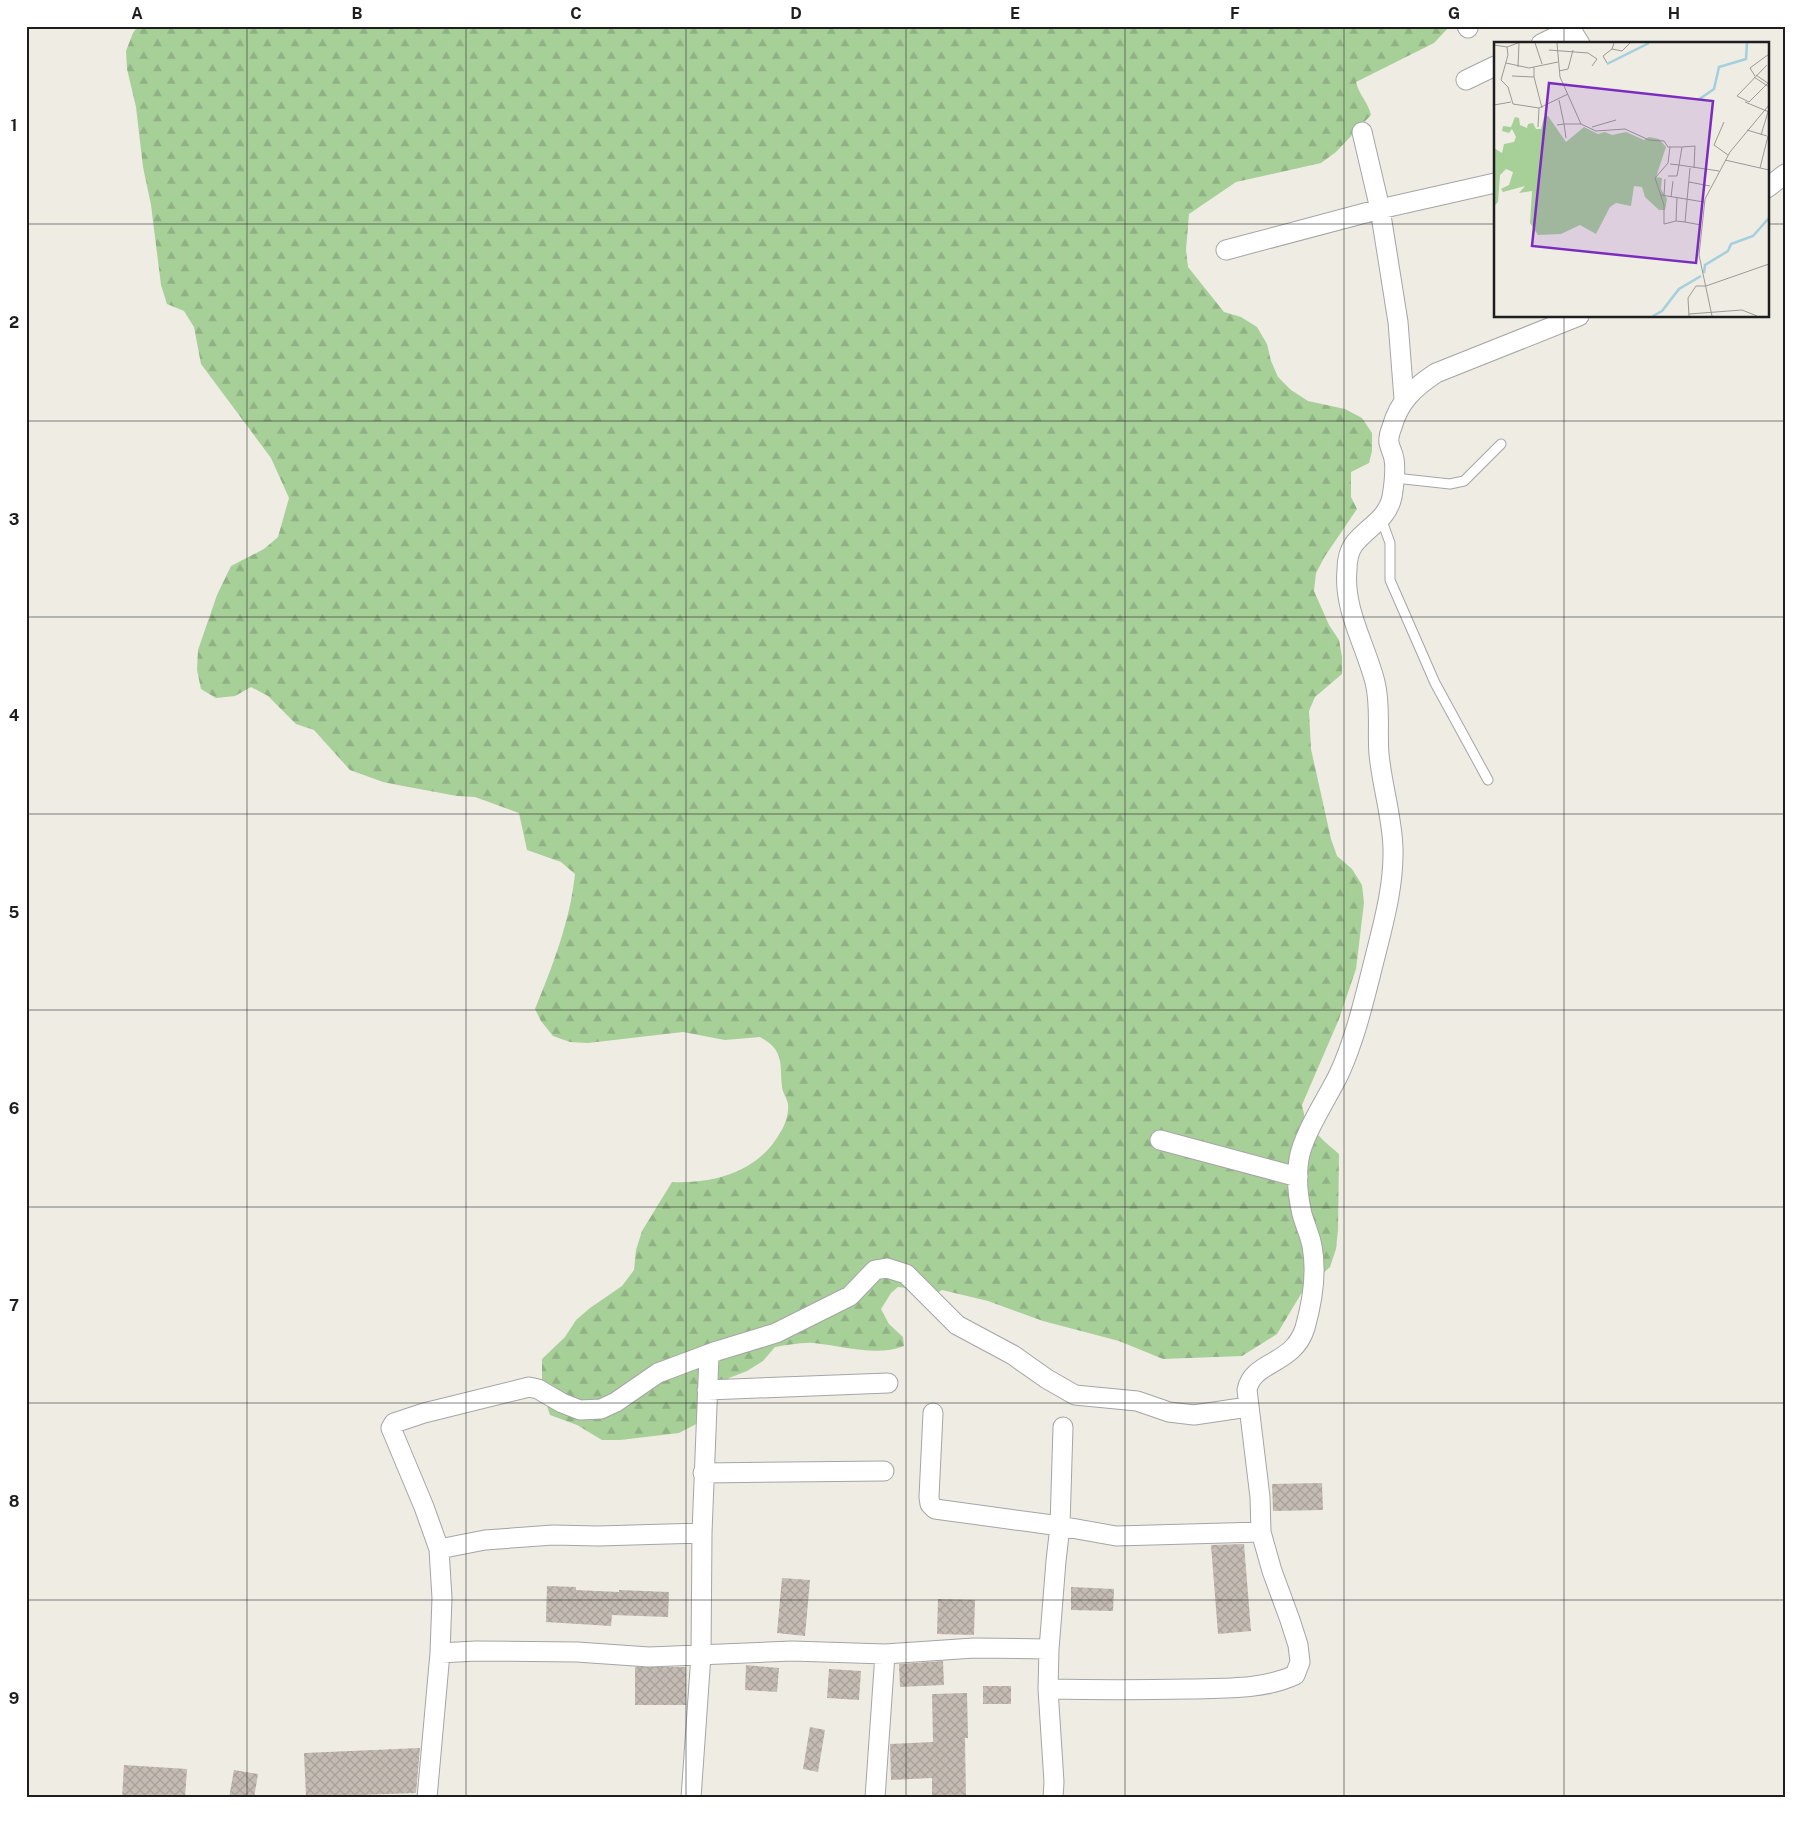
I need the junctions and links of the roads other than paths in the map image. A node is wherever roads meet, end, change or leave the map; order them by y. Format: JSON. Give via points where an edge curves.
{"nodes":[{"id":1,"x":1573,"y":33,"type":"edge"},
{"id":2,"x":1547,"y":42,"type":"edge"},
{"id":3,"x":1494,"y":66,"type":"edge"},
{"id":4,"x":1466,"y":80,"type":"dead end"},
{"id":5,"x":1362,"y":132,"type":"dead end"},
{"id":6,"x":1785,"y":174,"type":"edge"},
{"id":7,"x":1494,"y":183,"type":"edge"},
{"id":8,"x":1768,"y":187,"type":"edge"},
{"id":9,"x":1380,"y":209,"type":"junction"},
{"id":10,"x":1226,"y":250,"type":"dead end"},
{"id":11,"x":1574,"y":318,"type":"edge"},
{"id":12,"x":1404,"y":399,"type":"junction"},
{"id":13,"x":1501,"y":444,"type":"dead end"},
{"id":14,"x":1395,"y":478,"type":"junction"},
{"id":15,"x":1381,"y":518,"type":"junction"},
{"id":16,"x":1488,"y":780,"type":"dead end"},
{"id":17,"x":1160,"y":1140,"type":"dead end"},
{"id":18,"x":1298,"y":1177,"type":"junction"},
{"id":19,"x":709,"y":1355,"type":"junction"},
{"id":20,"x":888,"y":1383,"type":"dead end"},
{"id":21,"x":707,"y":1390,"type":"junction"},
{"id":22,"x":1248,"y":1407,"type":"junction"},
{"id":23,"x":933,"y":1413,"type":"dead end"},
{"id":24,"x":1063,"y":1427,"type":"dead end"},
{"id":25,"x":884,"y":1471,"type":"dead end"},
{"id":26,"x":703,"y":1473,"type":"junction"},
{"id":27,"x":1060,"y":1526,"type":"junction"},
{"id":28,"x":702,"y":1532,"type":"junction"},
{"id":29,"x":1261,"y":1532,"type":"junction"},
{"id":30,"x":439,"y":1549,"type":"junction"},
{"id":31,"x":1049,"y":1649,"type":"junction"},
{"id":32,"x":440,"y":1653,"type":"junction"},
{"id":33,"x":885,"y":1654,"type":"junction"},
{"id":34,"x":701,"y":1655,"type":"junction"},
{"id":35,"x":1048,"y":1689,"type":"junction"},
{"id":36,"x":427,"y":1798,"type":"edge"},
{"id":37,"x":691,"y":1798,"type":"edge"},
{"id":38,"x":875,"y":1798,"type":"edge"},
{"id":39,"x":1053,"y":1798,"type":"edge"}],
"edges":[{"from":1,"to":2,"type":"street"},
{"from":3,"to":4,"type":"street"},
{"from":5,"to":9,"type":"street"},
{"from":6,"to":8,"type":"street"},
{"from":7,"to":9,"type":"street"},
{"from":9,"to":10,"type":"street"},
{"from":9,"to":12,"type":"street","via":[[1398,322]]},
{"from":11,"to":12,"type":"street","via":[[1436,373]]},
{"from":12,"to":14,"type":"street","via":[[1388,440],[1394,458]]},
{"from":13,"to":14,"type":"lane","via":[[1464,481],[1450,484]]},
{"from":14,"to":15,"type":"street","via":[[1389,509]]},
{"from":15,"to":16,"type":"lane","via":[[1390,543],[1390,580],[1435,683]]},
{"from":15,"to":18,"type":"street","via":[[1353,546],[1346,572],[1353,618],[1377,693],[1379,753],[1392,828],[1391,885],[1353,1038],[1340,1072],[1303,1145]]},
{"from":17,"to":18,"type":"street"},
{"from":18,"to":22,"type":"street","via":[[1302,1214],[1314,1258],[1309,1312],[1298,1344],[1248,1381]]},
{"from":19,"to":21,"type":"street"},
{"from":19,"to":22,"type":"street","via":[[776,1333],[850,1296],[875,1270],[887,1268],[906,1274],[957,1325],[1013,1355],[1075,1395],[1137,1401],[1169,1412],[1194,1415]]},
{"from":19,"to":30,"type":"street","via":[[658,1373],[601,1409],[580,1410],[529,1387],[394,1422],[391,1428]]},
{"from":20,"to":21,"type":"street"},
{"from":21,"to":26,"type":"street"},
{"from":22,"to":29,"type":"street","via":[[1260,1497]]},
{"from":23,"to":27,"type":"street","via":[[929,1497],[935,1509]]},
{"from":24,"to":27,"type":"street"},
{"from":25,"to":26,"type":"street"},
{"from":26,"to":28,"type":"street"},
{"from":27,"to":29,"type":"street","via":[[1116,1536]]},
{"from":27,"to":31,"type":"street"},
{"from":28,"to":30,"type":"street","via":[[553,1535],[485,1540]]},
{"from":28,"to":34,"type":"street"},
{"from":29,"to":35,"type":"street","via":[[1298,1646],[1300,1662],[1294,1675],[1283,1680],[1229,1688]]},
{"from":30,"to":32,"type":"street","via":[[442,1598]]},
{"from":31,"to":33,"type":"street","via":[[974,1648]]},
{"from":31,"to":35,"type":"street"},
{"from":32,"to":34,"type":"street"},
{"from":32,"to":36,"type":"street"},
{"from":33,"to":34,"type":"street","via":[[792,1651]]},
{"from":33,"to":38,"type":"street"},
{"from":34,"to":37,"type":"street"},
{"from":35,"to":39,"type":"street"}]}
